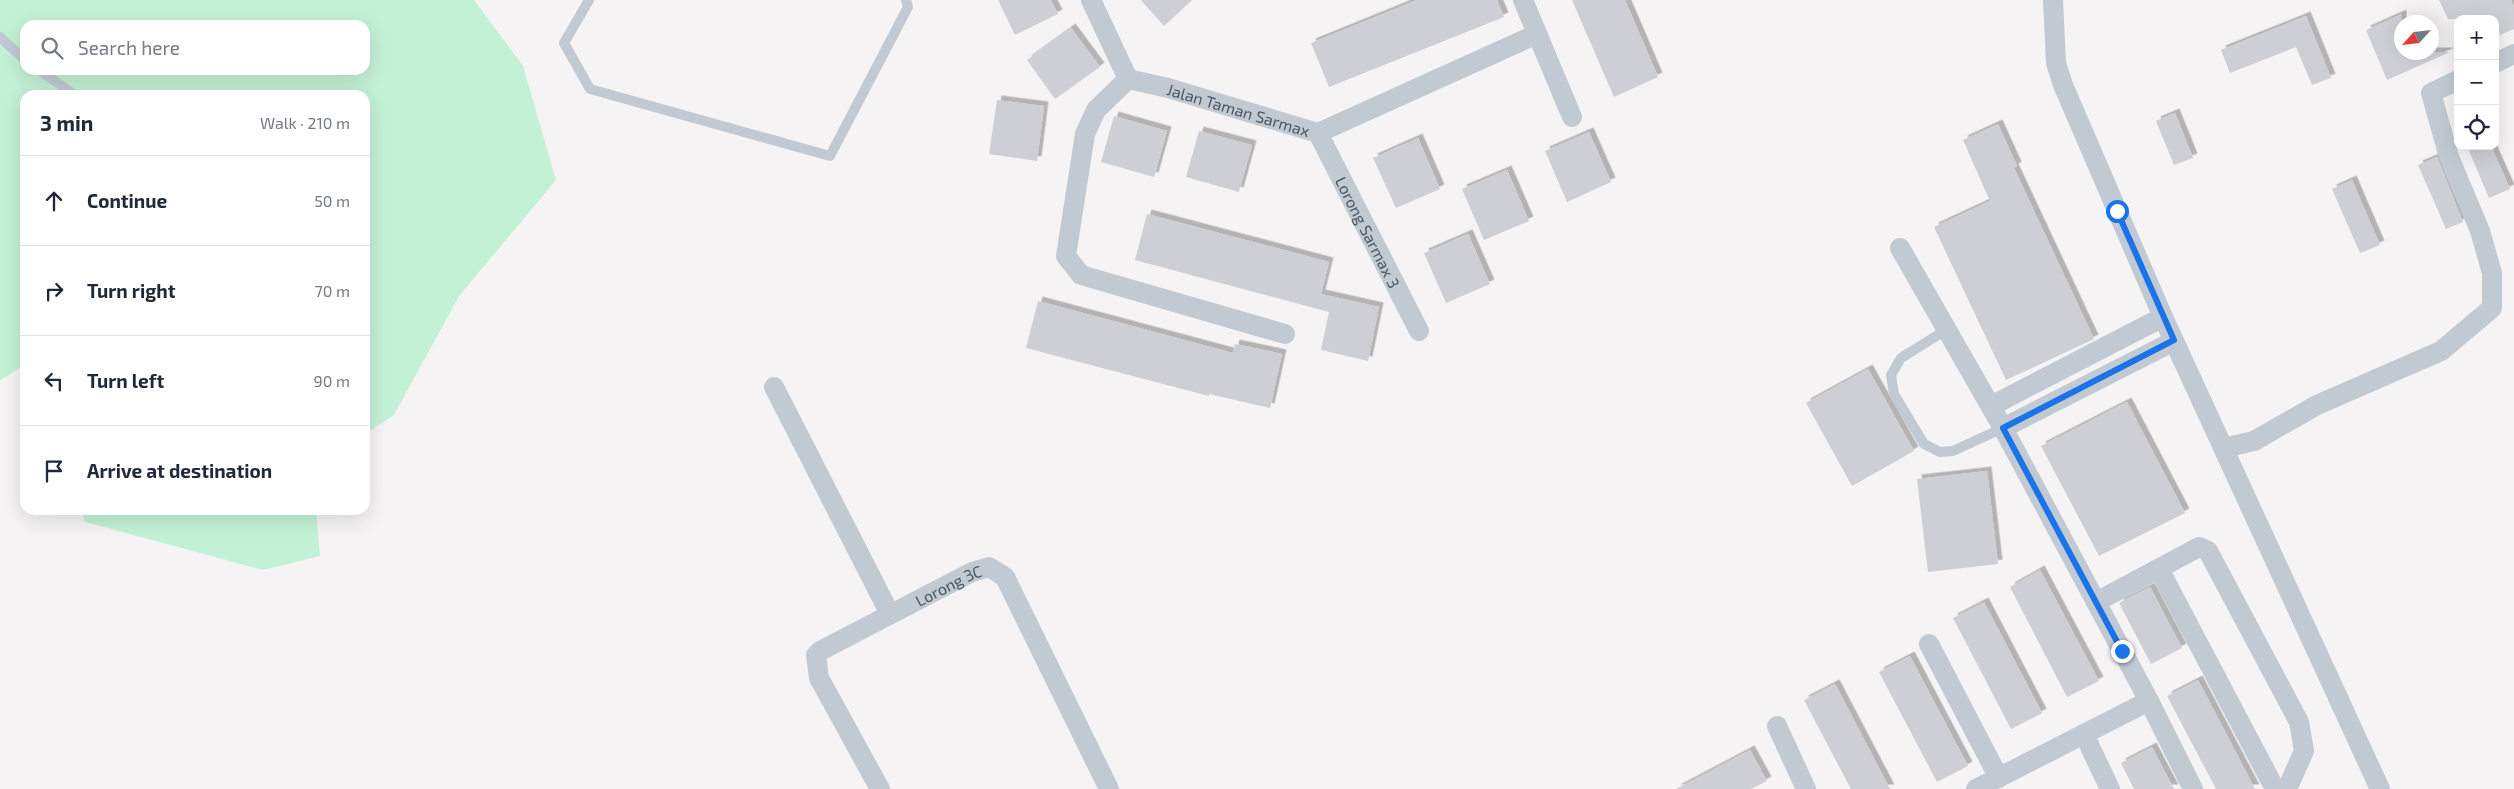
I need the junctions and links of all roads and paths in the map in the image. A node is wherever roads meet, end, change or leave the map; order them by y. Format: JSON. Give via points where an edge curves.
{"nodes":[{"id":1,"x":589,"y":0,"type":"edge"},
{"id":2,"x":906,"y":0,"type":"edge"},
{"id":3,"x":1091,"y":0,"type":"edge"},
{"id":4,"x":1523,"y":0,"type":"edge"},
{"id":5,"x":2053,"y":0,"type":"edge"},
{"id":6,"x":1537,"y":34,"type":"junction"},
{"id":7,"x":0,"y":37,"type":"edge"},
{"id":8,"x":2514,"y":54,"type":"edge"},
{"id":9,"x":20,"y":55,"type":"edge"},
{"id":10,"x":2499,"y":60,"type":"edge"},
{"id":11,"x":46,"y":75,"type":"edge"},
{"id":12,"x":1128,"y":79,"type":"junction"},
{"id":13,"x":2454,"y":82,"type":"edge"},
{"id":14,"x":68,"y":90,"type":"edge"},
{"id":15,"x":1572,"y":118,"type":"dead end"},
{"id":16,"x":1318,"y":133,"type":"junction"},
{"id":17,"x":1900,"y":248,"type":"dead end"},
{"id":18,"x":2163,"y":317,"type":"junction"},
{"id":19,"x":1946,"y":330,"type":"junction"},
{"id":20,"x":1419,"y":331,"type":"dead end"},
{"id":21,"x":1285,"y":334,"type":"dead end"},
{"id":22,"x":2174,"y":340,"type":"junction"},
{"id":23,"x":774,"y":387,"type":"dead end"},
{"id":24,"x":1991,"y":406,"type":"junction"},
{"id":25,"x":2003,"y":428,"type":"junction"},
{"id":26,"x":2224,"y":448,"type":"junction"},
{"id":27,"x":2159,"y":569,"type":"junction"},
{"id":28,"x":2096,"y":602,"type":"junction"},
{"id":29,"x":890,"y":614,"type":"junction"},
{"id":30,"x":1929,"y":644,"type":"dead end"},
{"id":31,"x":2149,"y":701,"type":"junction"},
{"id":32,"x":1777,"y":726,"type":"dead end"},
{"id":33,"x":2084,"y":734,"type":"junction"},
{"id":34,"x":1999,"y":778,"type":"junction"},
{"id":35,"x":880,"y":789,"type":"edge"},
{"id":36,"x":1110,"y":789,"type":"edge"},
{"id":37,"x":1806,"y":789,"type":"edge"},
{"id":38,"x":1976,"y":789,"type":"edge"},
{"id":39,"x":2110,"y":789,"type":"edge"},
{"id":40,"x":2193,"y":789,"type":"edge"},
{"id":41,"x":2275,"y":789,"type":"edge"},
{"id":42,"x":2287,"y":789,"type":"edge"},
{"id":43,"x":2380,"y":789,"type":"edge"}],
"edges":[{"from":1,"to":2,"type":"lane","via":[[564,43],[590,89],[830,156],[908,7]]},
{"from":3,"to":12,"type":"street"},
{"from":4,"to":6,"type":"street"},
{"from":5,"to":18,"type":"street","via":[[2056,63],[2063,85]]},
{"from":6,"to":15,"type":"street"},
{"from":6,"to":16,"type":"street","name":"Jalan Taman Sarmax"},
{"from":7,"to":9,"type":"lane"},
{"from":8,"to":10,"type":"street"},
{"from":11,"to":14,"type":"lane"},
{"from":12,"to":16,"type":"street","name":"Jalan Taman Sarmax"},
{"from":12,"to":21,"type":"street","via":[[1096,110],[1085,134],[1066,256],[1081,275]]},
{"from":13,"to":26,"type":"street","via":[[2431,93],[2449,157],[2480,231],[2492,273],[2492,308],[2441,351],[2317,405],[2254,442]]},
{"from":16,"to":20,"type":"street","name":"Lorong Sarmax 3"},
{"from":17,"to":19,"type":"street"},
{"from":18,"to":22,"type":"street"},
{"from":18,"to":24,"type":"street"},
{"from":19,"to":24,"type":"street"},
{"from":19,"to":25,"type":"lane","via":[[1901,358],[1891,375],[1894,394],[1924,444],[1940,452],[1953,451]]},
{"from":22,"to":25,"type":"street"},
{"from":22,"to":26,"type":"street"},
{"from":23,"to":29,"type":"street"},
{"from":24,"to":25,"type":"street"},
{"from":25,"to":28,"type":"street"},
{"from":26,"to":43,"type":"street"},
{"from":27,"to":28,"type":"street"},
{"from":27,"to":41,"type":"street"},
{"from":27,"to":42,"type":"street","via":[[2199,547],[2208,551],[2298,722],[2304,751]]},
{"from":28,"to":31,"type":"street"},
{"from":29,"to":35,"type":"street","name":"Lorong 3C","via":[[820,651],[816,660],[819,678]]},
{"from":29,"to":36,"type":"street","name":"Lorong 3C","via":[[972,572],[989,567],[1004,577]]},
{"from":30,"to":34,"type":"street"},
{"from":31,"to":33,"type":"street"},
{"from":31,"to":40,"type":"street"},
{"from":32,"to":37,"type":"street"},
{"from":33,"to":34,"type":"street"},
{"from":33,"to":39,"type":"street"},
{"from":34,"to":38,"type":"street"}]}
